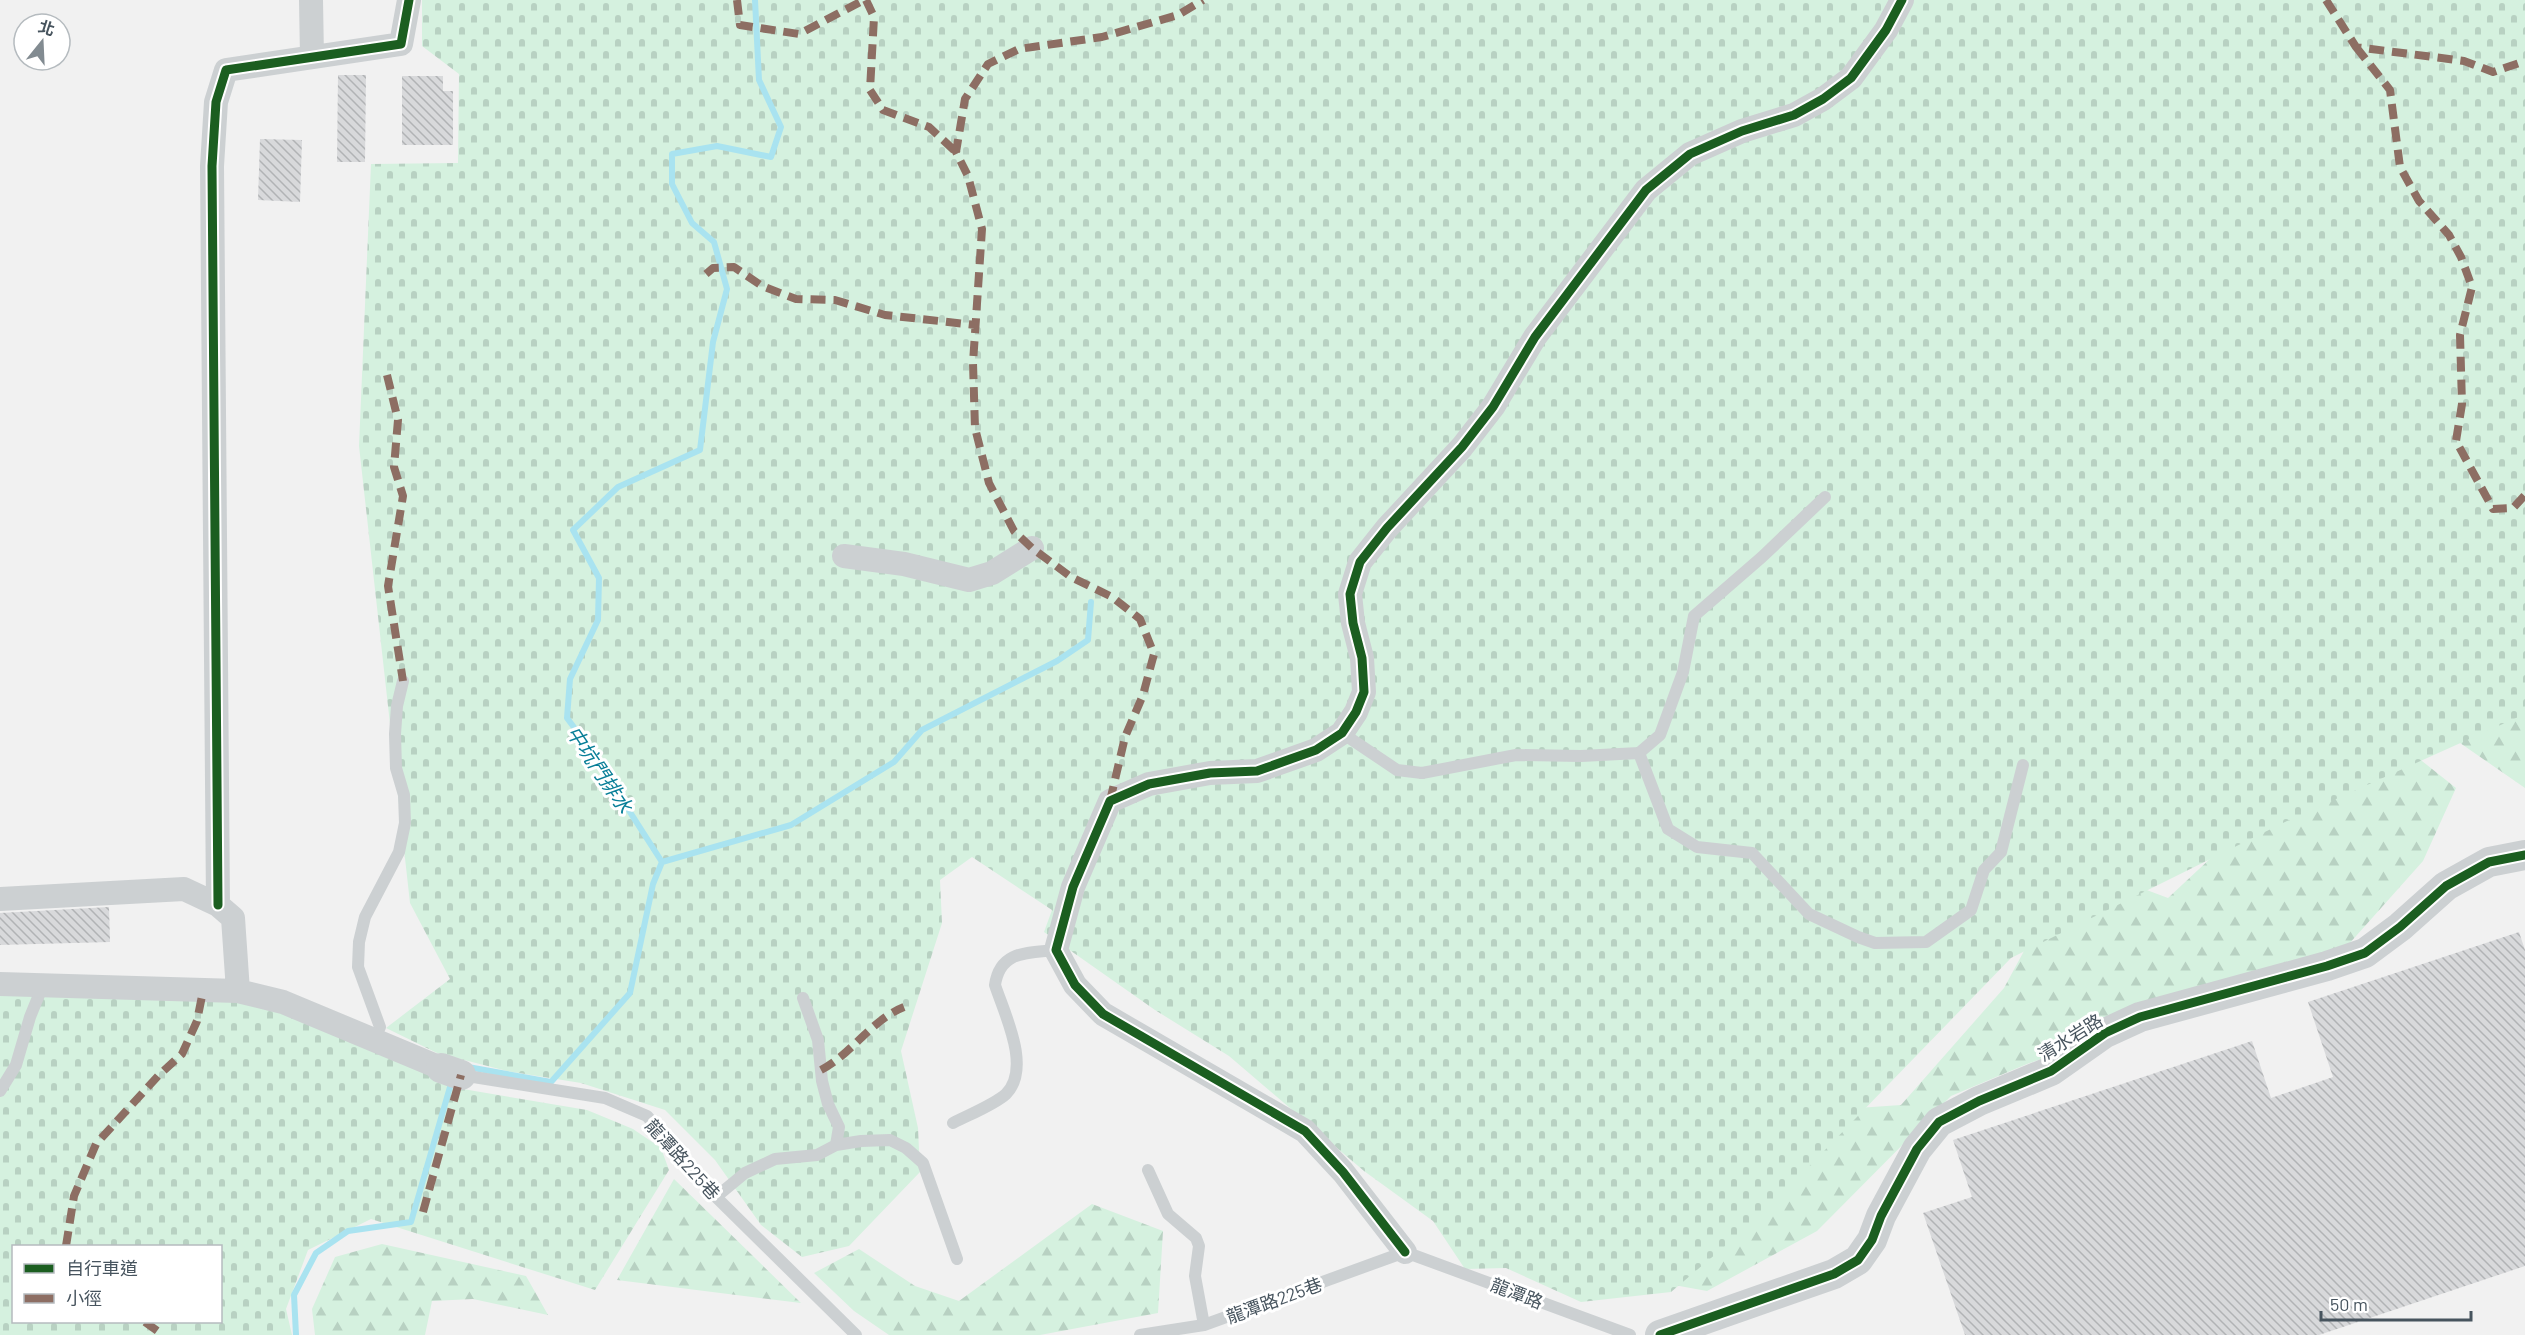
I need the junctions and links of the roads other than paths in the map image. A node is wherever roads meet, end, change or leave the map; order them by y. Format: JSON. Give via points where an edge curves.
{"nodes":[{"id":1,"x":311,"y":0,"type":"edge"},
{"id":2,"x":409,"y":0,"type":"edge"},
{"id":3,"x":1902,"y":0,"type":"edge"},
{"id":4,"x":312,"y":57,"type":"junction"},
{"id":5,"x":1825,"y":497,"type":"dead end"},
{"id":6,"x":1032,"y":548,"type":"dead end"},
{"id":7,"x":844,"y":556,"type":"dead end"},
{"id":8,"x":403,"y":681,"type":"dead end"},
{"id":9,"x":1342,"y":733,"type":"junction"},
{"id":10,"x":1639,"y":753,"type":"junction"},
{"id":11,"x":2023,"y":765,"type":"dead end"},
{"id":12,"x":2525,"y":855,"type":"edge"},
{"id":13,"x":0,"y":899,"type":"edge"},
{"id":14,"x":218,"y":905,"type":"junction"},
{"id":15,"x":1056,"y":950,"type":"junction"},
{"id":16,"x":0,"y":984,"type":"edge"},
{"id":17,"x":43,"y":985,"type":"junction"},
{"id":18,"x":238,"y":991,"type":"junction"},
{"id":19,"x":803,"y":998,"type":"dead end"},
{"id":20,"x":374,"y":1041,"type":"junction"},
{"id":21,"x":451,"y":1071,"type":"joint"},
{"id":22,"x":0,"y":1090,"type":"edge"},
{"id":23,"x":953,"y":1123,"type":"dead end"},
{"id":24,"x":836,"y":1145,"type":"junction"},
{"id":25,"x":1148,"y":1170,"type":"dead end"},
{"id":26,"x":716,"y":1197,"type":"junction"},
{"id":27,"x":1404,"y":1252,"type":"junction"},
{"id":28,"x":957,"y":1259,"type":"dead end"},
{"id":29,"x":1204,"y":1325,"type":"junction"},
{"id":30,"x":856,"y":1335,"type":"edge"},
{"id":31,"x":1140,"y":1335,"type":"edge"},
{"id":32,"x":1630,"y":1335,"type":"edge"},
{"id":33,"x":1660,"y":1335,"type":"edge"}],
"edges":[{"from":1,"to":4,"type":"street"},
{"from":2,"to":4,"type":"street","via":[[401,44]]},
{"from":3,"to":9,"type":"street","via":[[1886,30],[1851,78],[1823,99],[1794,115],[1742,131],[1690,154],[1646,190],[1535,337],[1493,407],[1360,562],[1350,594],[1364,692]]},
{"from":4,"to":14,"type":"street","via":[[226,70],[216,102],[212,166]]},
{"from":5,"to":10,"type":"lane","via":[[1694,616],[1683,672],[1660,735]]},
{"from":6,"to":7,"type":"street","via":[[992,573],[969,580],[904,564]]},
{"from":8,"to":20,"type":"lane","via":[[395,734],[405,823],[399,852],[365,917],[359,942],[358,967],[380,1027]]},
{"from":9,"to":10,"type":"lane","via":[[1397,770],[1422,773],[1516,755]]},
{"from":9,"to":15,"type":"street","via":[[1316,750],[1257,771],[1210,773],[1149,784],[1110,801],[1073,887]]},
{"from":10,"to":11,"type":"lane","via":[[1668,829],[1697,847],[1752,853],[1809,914],[1875,943],[1926,942],[1971,910],[1984,870],[2001,852]]},
{"from":12,"to":33,"type":"street","name":"清水岩路","via":[[2489,862],[2446,886],[2365,953],[2140,1017],[2105,1033],[2051,1071],[1939,1122],[1917,1149],[1858,1260],[1834,1274]]},
{"from":13,"to":14,"type":"street","via":[[183,889]]},
{"from":14,"to":18,"type":"street","via":[[232,918]]},
{"from":15,"to":23,"type":"lane","via":[[1016,955],[996,974],[995,985],[1017,1052],[1016,1073],[1005,1095]]},
{"from":15,"to":27,"type":"street","via":[[1075,985],[1103,1014],[1305,1131],[1343,1172]]},
{"from":16,"to":17,"type":"street"},
{"from":17,"to":18,"type":"street"},
{"from":17,"to":22,"type":"lane","via":[[16,1065]]},
{"from":18,"to":20,"type":"street","via":[[283,1002]]},
{"from":19,"to":24,"type":"lane","via":[[819,1040],[828,1104],[839,1127]]},
{"from":20,"to":21,"type":"street"},
{"from":21,"to":26,"type":"lane","name":"龍潭路225巷","via":[[605,1098],[647,1116]]},
{"from":24,"to":26,"type":"lane","via":[[817,1155],[775,1159],[745,1173]]},
{"from":24,"to":28,"type":"lane","via":[[890,1140],[923,1162]]},
{"from":25,"to":29,"type":"lane","via":[[1168,1214],[1196,1238],[1199,1246],[1195,1276]]},
{"from":26,"to":30,"type":"lane","name":"龍潭路225巷"},
{"from":27,"to":29,"type":"lane","name":"龍潭路225巷"},
{"from":27,"to":32,"type":"lane","name":"龍潭路"},
{"from":29,"to":31,"type":"lane","name":"龍潭路225巷"}]}
